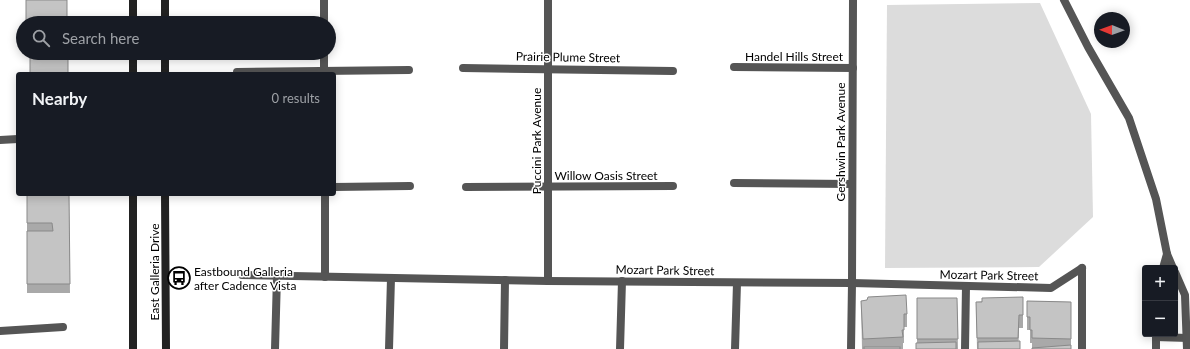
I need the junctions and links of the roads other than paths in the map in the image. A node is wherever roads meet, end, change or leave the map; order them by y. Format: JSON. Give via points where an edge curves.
{"nodes":[{"id":1,"x":133,"y":0,"type":"edge"},
{"id":2,"x":165,"y":0,"type":"edge"},
{"id":3,"x":324,"y":0,"type":"edge"},
{"id":4,"x":548,"y":0,"type":"edge"},
{"id":5,"x":853,"y":0,"type":"edge"},
{"id":6,"x":1064,"y":0,"type":"edge"},
{"id":7,"x":133,"y":16,"type":"edge"},
{"id":8,"x":165,"y":16,"type":"edge"},
{"id":9,"x":324,"y":16,"type":"edge"},
{"id":10,"x":133,"y":60,"type":"edge"},
{"id":11,"x":165,"y":60,"type":"edge"},
{"id":12,"x":324,"y":60,"type":"edge"},
{"id":13,"x":734,"y":67,"type":"dead end"},
{"id":14,"x":463,"y":68,"type":"dead end"},
{"id":15,"x":852,"y":68,"type":"junction"},
{"id":16,"x":548,"y":69,"type":"junction"},
{"id":17,"x":409,"y":70,"type":"dead end"},
{"id":18,"x":673,"y":71,"type":"dead end"},
{"id":19,"x":133,"y":72,"type":"edge"},
{"id":20,"x":165,"y":72,"type":"edge"},
{"id":21,"x":237,"y":72,"type":"dead end"},
{"id":22,"x":324,"y":72,"type":"edge"},
{"id":23,"x":0,"y":140,"type":"edge"},
{"id":24,"x":16,"y":140,"type":"edge"},
{"id":25,"x":734,"y":183,"type":"dead end"},
{"id":26,"x":852,"y":184,"type":"junction"},
{"id":27,"x":410,"y":186,"type":"dead end"},
{"id":28,"x":673,"y":186,"type":"dead end"},
{"id":29,"x":336,"y":187,"type":"edge"},
{"id":30,"x":466,"y":187,"type":"dead end"},
{"id":31,"x":548,"y":187,"type":"junction"},
{"id":32,"x":133,"y":196,"type":"edge"},
{"id":33,"x":165,"y":196,"type":"edge"},
{"id":34,"x":325,"y":196,"type":"edge"},
{"id":35,"x":1167,"y":254,"type":"junction"},
{"id":36,"x":1164,"y":265,"type":"edge"},
{"id":37,"x":1172,"y":265,"type":"edge"},
{"id":38,"x":242,"y":275,"type":"dead end"},
{"id":39,"x":277,"y":276,"type":"junction"},
{"id":40,"x":325,"y":277,"type":"junction"},
{"id":41,"x":391,"y":278,"type":"junction"},
{"id":42,"x":1178,"y":279,"type":"edge"},
{"id":43,"x":505,"y":280,"type":"junction"},
{"id":44,"x":548,"y":281,"type":"junction"},
{"id":45,"x":622,"y":281,"type":"junction"},
{"id":46,"x":736,"y":283,"type":"junction"},
{"id":47,"x":852,"y":283,"type":"junction"},
{"id":48,"x":966,"y":286,"type":"junction"},
{"id":49,"x":63,"y":327,"type":"dead end"},
{"id":50,"x":0,"y":331,"type":"edge"},
{"id":51,"x":1156,"y":337,"type":"edge"},
{"id":52,"x":1172,"y":337,"type":"edge"},
{"id":53,"x":1188,"y":338,"type":"junction"},
{"id":54,"x":133,"y":349,"type":"edge"},
{"id":55,"x":166,"y":349,"type":"edge"},
{"id":56,"x":274,"y":349,"type":"edge"},
{"id":57,"x":389,"y":349,"type":"edge"},
{"id":58,"x":504,"y":349,"type":"edge"},
{"id":59,"x":620,"y":349,"type":"edge"},
{"id":60,"x":735,"y":349,"type":"edge"},
{"id":61,"x":851,"y":349,"type":"edge"},
{"id":62,"x":965,"y":349,"type":"edge"},
{"id":63,"x":1082,"y":349,"type":"edge"},
{"id":64,"x":1156,"y":349,"type":"edge"},
{"id":65,"x":1187,"y":349,"type":"edge"}],
"edges":[{"from":1,"to":7,"type":"main road"},
{"from":2,"to":8,"type":"main road"},
{"from":3,"to":9,"type":"street"},
{"from":4,"to":16,"type":"street","name":"Puccini Park Avenue"},
{"from":5,"to":15,"type":"street","name":"Gershwin Park Avenue"},
{"from":6,"to":35,"type":"street","via":[[1129,118],[1156,198]]},
{"from":10,"to":19,"type":"main road"},
{"from":11,"to":20,"type":"main road"},
{"from":12,"to":22,"type":"street"},
{"from":13,"to":15,"type":"street","name":"Handel Hills Street"},
{"from":14,"to":16,"type":"street","name":"Prairie Plume Street"},
{"from":15,"to":26,"type":"street","name":"Gershwin Park Avenue"},
{"from":16,"to":18,"type":"street","name":"Prairie Plume Street"},
{"from":16,"to":31,"type":"street","name":"Puccini Park Avenue"},
{"from":17,"to":22,"type":"street"},
{"from":21,"to":22,"type":"street"},
{"from":23,"to":24,"type":"street"},
{"from":25,"to":26,"type":"street"},
{"from":26,"to":47,"type":"street","name":"Gershwin Park Avenue"},
{"from":27,"to":29,"type":"street"},
{"from":28,"to":31,"type":"street","name":"Willow Oasis Street"},
{"from":30,"to":31,"type":"street","name":"Willow Oasis Street"},
{"from":31,"to":44,"type":"street","name":"Puccini Park Avenue"},
{"from":32,"to":54,"type":"main road","name":"East Galleria Drive"},
{"from":33,"to":55,"type":"main road","name":"East Galleria Drive"},
{"from":34,"to":40,"type":"street"},
{"from":35,"to":36,"type":"street"},
{"from":35,"to":37,"type":"street"},
{"from":38,"to":39,"type":"street","name":"Mozart Park Street"},
{"from":39,"to":40,"type":"street","name":"Mozart Park Street"},
{"from":39,"to":56,"type":"street"},
{"from":40,"to":41,"type":"street","name":"Mozart Park Street"},
{"from":41,"to":43,"type":"street","name":"Mozart Park Street"},
{"from":41,"to":57,"type":"street"},
{"from":42,"to":53,"type":"street","via":[[1185,295]]},
{"from":43,"to":44,"type":"street","name":"Mozart Park Street"},
{"from":43,"to":58,"type":"street"},
{"from":44,"to":45,"type":"street","name":"Mozart Park Street"},
{"from":45,"to":46,"type":"street","name":"Mozart Park Street"},
{"from":45,"to":59,"type":"street"},
{"from":46,"to":47,"type":"street","name":"Mozart Park Street"},
{"from":46,"to":60,"type":"street"},
{"from":47,"to":48,"type":"street","name":"Mozart Park Street"},
{"from":47,"to":61,"type":"street","name":"Gershwin Park Avenue"},
{"from":48,"to":62,"type":"street"},
{"from":48,"to":63,"type":"street","name":"Mozart Park Street","via":[[1051,288],[1082,268]]},
{"from":49,"to":50,"type":"street"},
{"from":51,"to":64,"type":"street"},
{"from":52,"to":53,"type":"street"},
{"from":53,"to":65,"type":"street"}]}
